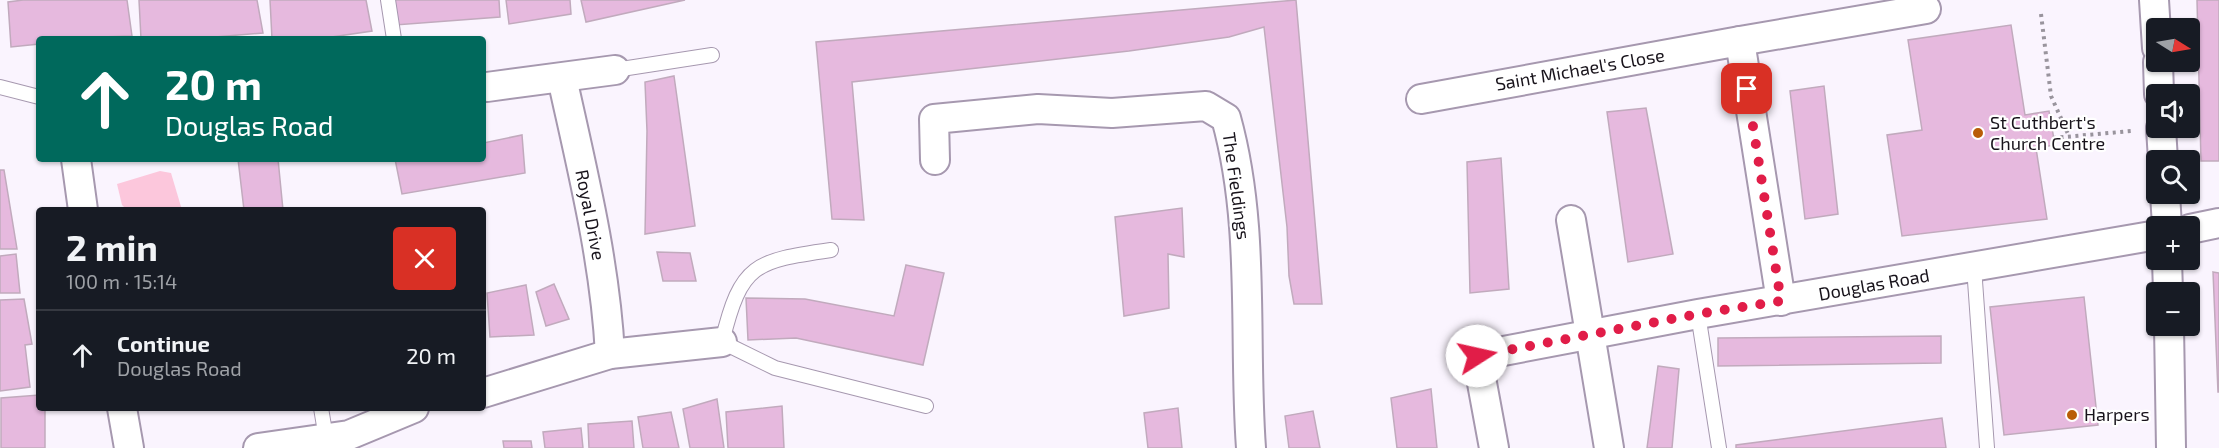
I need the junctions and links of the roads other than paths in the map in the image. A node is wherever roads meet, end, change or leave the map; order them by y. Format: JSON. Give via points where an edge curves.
{"nodes":[{"id":1,"x":387,"y":0,"type":"edge"},
{"id":2,"x":2154,"y":0,"type":"edge"},
{"id":3,"x":1926,"y":9,"type":"dead end"},
{"id":4,"x":2155,"y":18,"type":"edge"},
{"id":5,"x":393,"y":36,"type":"edge"},
{"id":6,"x":1740,"y":41,"type":"junction"},
{"id":7,"x":712,"y":55,"type":"dead end"},
{"id":8,"x":615,"y":70,"type":"joint"},
{"id":9,"x":562,"y":78,"type":"junction"},
{"id":10,"x":486,"y":86,"type":"edge"},
{"id":11,"x":0,"y":87,"type":"edge"},
{"id":12,"x":36,"y":96,"type":"edge"},
{"id":13,"x":1421,"y":99,"type":"dead end"},
{"id":14,"x":935,"y":159,"type":"dead end"},
{"id":15,"x":76,"y":162,"type":"edge"},
{"id":16,"x":83,"y":207,"type":"edge"},
{"id":17,"x":1571,"y":220,"type":"dead end"},
{"id":18,"x":2219,"y":223,"type":"edge"},
{"id":19,"x":2200,"y":227,"type":"edge"},
{"id":20,"x":2146,"y":237,"type":"edge"},
{"id":21,"x":831,"y":250,"type":"dead end"},
{"id":22,"x":1974,"y":267,"type":"junction"},
{"id":23,"x":1781,"y":301,"type":"junction"},
{"id":24,"x":1698,"y":314,"type":"junction"},
{"id":25,"x":1590,"y":335,"type":"junction"},
{"id":26,"x":2169,"y":336,"type":"edge"},
{"id":27,"x":722,"y":342,"type":"junction"},
{"id":28,"x":610,"y":354,"type":"junction"},
{"id":29,"x":486,"y":392,"type":"edge"},
{"id":30,"x":926,"y":406,"type":"dead end"},
{"id":31,"x":123,"y":411,"type":"edge"},
{"id":32,"x":322,"y":411,"type":"edge"},
{"id":33,"x":407,"y":411,"type":"edge"},
{"id":34,"x":326,"y":438,"type":"junction"},
{"id":35,"x":129,"y":448,"type":"edge"},
{"id":36,"x":258,"y":448,"type":"edge"},
{"id":37,"x":1251,"y":448,"type":"edge"},
{"id":38,"x":1494,"y":448,"type":"edge"},
{"id":39,"x":1609,"y":448,"type":"edge"},
{"id":40,"x":1719,"y":448,"type":"edge"},
{"id":41,"x":1987,"y":448,"type":"edge"},
{"id":42,"x":2171,"y":448,"type":"edge"}],
"edges":[{"from":1,"to":5,"type":"lane"},
{"from":2,"to":4,"type":"street"},
{"from":3,"to":6,"type":"street","name":"Saint Michael's Close"},
{"from":6,"to":13,"type":"street","name":"Saint Michael's Close"},
{"from":6,"to":23,"type":"street"},
{"from":7,"to":8,"type":"lane"},
{"from":8,"to":9,"type":"street"},
{"from":9,"to":10,"type":"street"},
{"from":9,"to":28,"type":"street","name":"Royal Drive","via":[[592,215]]},
{"from":11,"to":12,"type":"lane"},
{"from":14,"to":37,"type":"street","name":"The Fieldings","via":[[934,119],[1038,109],[1112,113],[1206,106],[1226,118],[1235,149],[1249,286]]},
{"from":15,"to":16,"type":"street"},
{"from":17,"to":25,"type":"street"},
{"from":18,"to":19,"type":"street"},
{"from":20,"to":22,"type":"street","name":"Douglas Road"},
{"from":21,"to":27,"type":"lane","via":[[778,257],[754,272],[737,292]]},
{"from":22,"to":23,"type":"street","name":"Douglas Road"},
{"from":22,"to":41,"type":"lane"},
{"from":23,"to":24,"type":"street","name":"Douglas Road"},
{"from":24,"to":25,"type":"street","name":"Douglas Road"},
{"from":24,"to":40,"type":"lane"},
{"from":25,"to":38,"type":"street","name":"Douglas Road","via":[[1477,356]]},
{"from":25,"to":39,"type":"street"},
{"from":26,"to":42,"type":"street"},
{"from":27,"to":28,"type":"street"},
{"from":27,"to":30,"type":"lane","via":[[776,368]]},
{"from":28,"to":29,"type":"street"},
{"from":31,"to":35,"type":"street"},
{"from":32,"to":34,"type":"lane"},
{"from":33,"to":34,"type":"street","via":[[349,435]]},
{"from":34,"to":36,"type":"street"}]}
